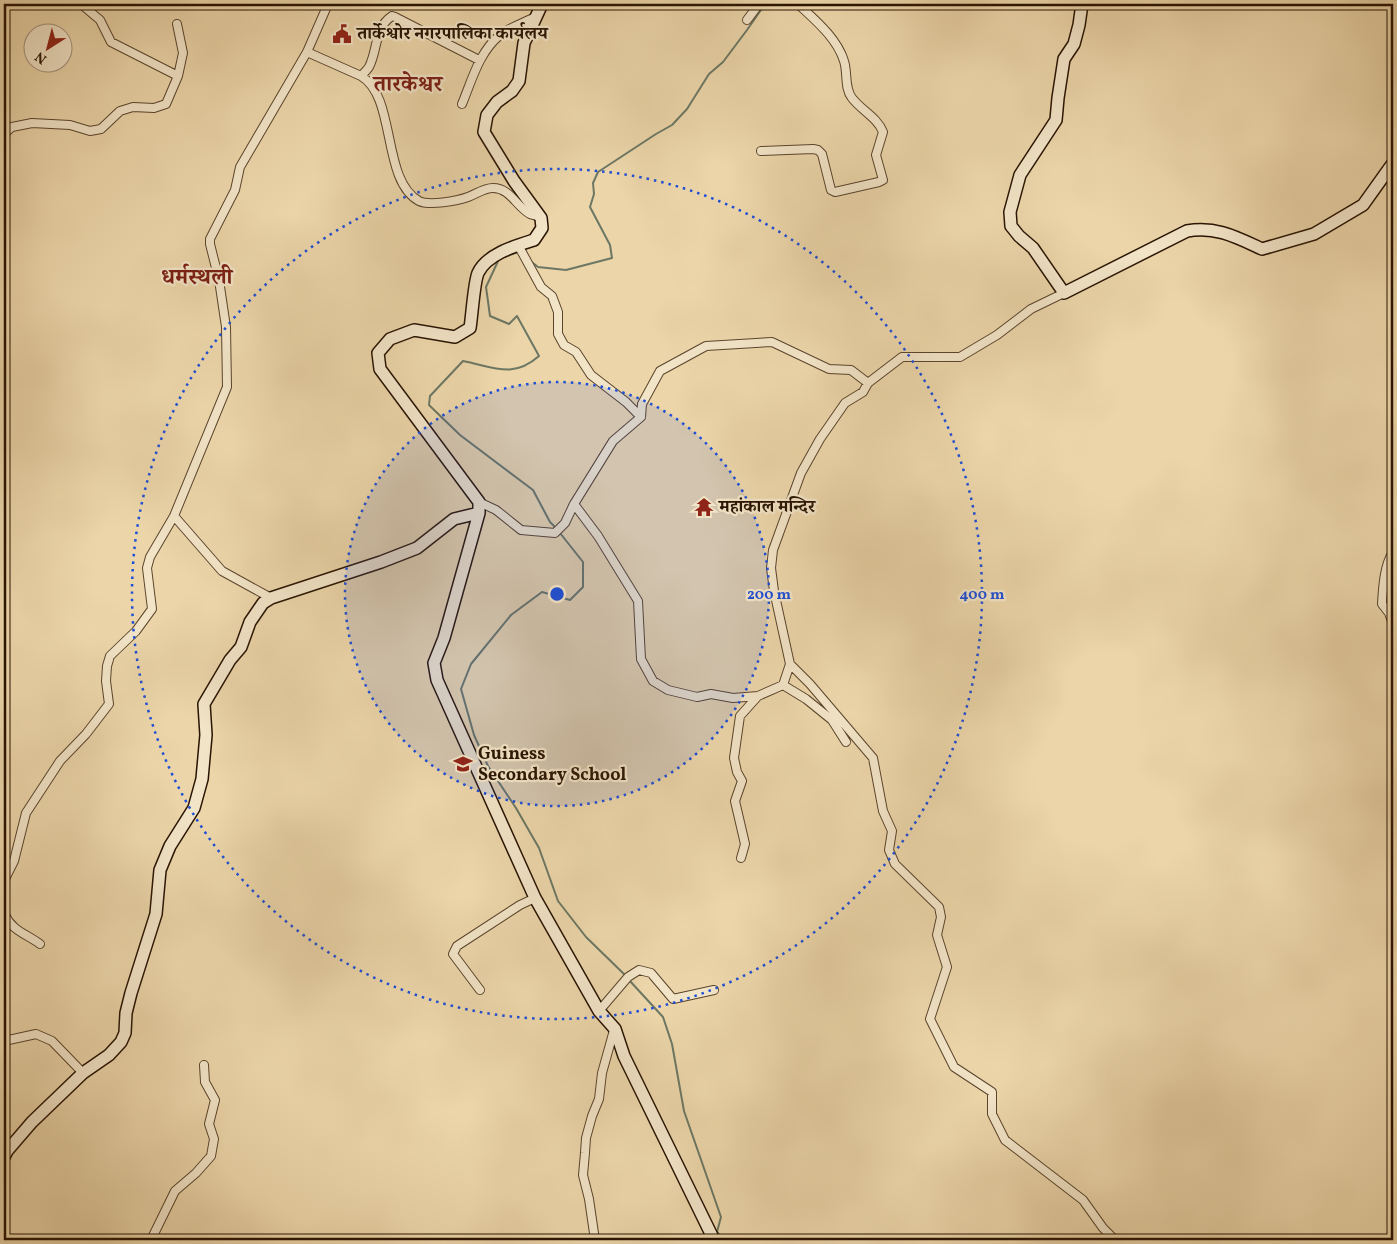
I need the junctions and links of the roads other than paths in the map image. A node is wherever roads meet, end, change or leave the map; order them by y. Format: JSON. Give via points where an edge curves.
{"nodes":[{"id":1,"x":81,"y":4,"type":"edge"},
{"id":2,"x":328,"y":4,"type":"edge"},
{"id":3,"x":542,"y":4,"type":"edge"},
{"id":4,"x":759,"y":4,"type":"edge"},
{"id":5,"x":798,"y":4,"type":"edge"},
{"id":6,"x":1082,"y":4,"type":"edge"},
{"id":7,"x":535,"y":17,"type":"junction"},
{"id":8,"x":748,"y":20,"type":"dead end"},
{"id":9,"x":177,"y":24,"type":"dead end"},
{"id":10,"x":307,"y":52,"type":"junction"},
{"id":11,"x":480,"y":60,"type":"junction"},
{"id":12,"x":178,"y":76,"type":"junction"},
{"id":13,"x":362,"y":76,"type":"junction"},
{"id":14,"x":462,"y":104,"type":"dead end"},
{"id":15,"x":4,"y":134,"type":"edge"},
{"id":16,"x":761,"y":151,"type":"dead end"},
{"id":17,"x":1393,"y":163,"type":"edge"},
{"id":18,"x":541,"y":218,"type":"junction"},
{"id":19,"x":520,"y":248,"type":"junction"},
{"id":20,"x":1064,"y":293,"type":"junction"},
{"id":21,"x":868,"y":382,"type":"junction"},
{"id":22,"x":641,"y":417,"type":"junction"},
{"id":23,"x":574,"y":504,"type":"junction"},
{"id":24,"x":479,"y":508,"type":"junction"},
{"id":25,"x":174,"y":516,"type":"junction"},
{"id":26,"x":1393,"y":552,"type":"edge"},
{"id":27,"x":271,"y":598,"type":"junction"},
{"id":28,"x":1393,"y":624,"type":"edge"},
{"id":29,"x":790,"y":664,"type":"junction"},
{"id":30,"x":782,"y":685,"type":"junction"},
{"id":31,"x":758,"y":696,"type":"junction"},
{"id":32,"x":846,"y":742,"type":"dead end"},
{"id":33,"x":741,"y":858,"type":"dead end"},
{"id":34,"x":4,"y":881,"type":"edge"},
{"id":35,"x":535,"y":898,"type":"junction"},
{"id":36,"x":4,"y":913,"type":"edge"},
{"id":37,"x":40,"y":944,"type":"dead end"},
{"id":38,"x":480,"y":990,"type":"dead end"},
{"id":39,"x":714,"y":990,"type":"dead end"},
{"id":40,"x":599,"y":1011,"type":"junction"},
{"id":41,"x":614,"y":1029,"type":"junction"},
{"id":42,"x":4,"y":1040,"type":"edge"},
{"id":43,"x":204,"y":1065,"type":"dead end"},
{"id":44,"x":83,"y":1073,"type":"junction"},
{"id":45,"x":4,"y":1157,"type":"edge"},
{"id":46,"x":151,"y":1240,"type":"edge"},
{"id":47,"x":595,"y":1240,"type":"edge"},
{"id":48,"x":714,"y":1240,"type":"edge"},
{"id":49,"x":1115,"y":1240,"type":"edge"}],
"edges":[{"from":1,"to":12,"type":"street","via":[[100,20],[111,42]]},
{"from":2,"to":10,"type":"street"},
{"from":3,"to":7,"type":"street"},
{"from":4,"to":8,"type":"street"},
{"from":5,"to":16,"type":"street","via":[[831,37],[844,60],[851,96],[883,132],[876,155],[883,180],[835,192],[831,190],[822,154],[818,150]]},
{"from":6,"to":20,"type":"street","via":[[1074,44],[1064,59],[1056,120],[1020,175],[1010,212],[1011,226],[1033,248]]},
{"from":7,"to":11,"type":"street","via":[[501,34]]},
{"from":7,"to":18,"type":"street","via":[[524,43],[518,81],[487,115],[484,132]]},
{"from":9,"to":12,"type":"street","via":[[183,53]]},
{"from":10,"to":13,"type":"street"},
{"from":10,"to":25,"type":"street","via":[[240,167],[235,190],[210,239],[226,327],[227,387]]},
{"from":11,"to":13,"type":"street","via":[[392,16],[378,34],[369,67]]},
{"from":11,"to":14,"type":"street"},
{"from":12,"to":15,"type":"street","via":[[166,104],[120,111],[101,129],[90,131],[70,125],[32,123],[12,127]]},
{"from":13,"to":18,"type":"street","via":[[378,97],[401,180],[408,192],[420,202],[466,198],[492,188],[502,189],[529,213]]},
{"from":17,"to":20,"type":"street","via":[[1363,205],[1314,234],[1262,249],[1230,234],[1202,228],[1187,230]]},
{"from":18,"to":19,"type":"street","via":[[542,228],[534,240]]},
{"from":19,"to":22,"type":"street","via":[[541,287],[552,296],[558,312],[558,334],[564,345],[576,352],[591,375]]},
{"from":19,"to":24,"type":"street","via":[[490,258],[478,274],[470,328],[455,337],[414,330],[390,339],[378,353],[380,369]]},
{"from":20,"to":21,"type":"street","via":[[1031,309],[960,357],[902,357]]},
{"from":21,"to":22,"type":"street","via":[[852,370],[829,369],[772,342],[706,346],[660,371],[642,404]]},
{"from":21,"to":29,"type":"street","via":[[862,392],[844,403],[820,439],[801,473],[773,550],[774,591]]},
{"from":22,"to":23,"type":"street","via":[[614,441]]},
{"from":23,"to":24,"type":"street","via":[[565,523],[555,533],[521,530],[496,510]]},
{"from":23,"to":31,"type":"street","via":[[638,601],[641,659],[653,681],[668,690],[697,698],[711,694],[733,698]]},
{"from":24,"to":27,"type":"street","via":[[454,519],[417,548]]},
{"from":24,"to":35,"type":"street","via":[[444,638],[434,663],[442,695]]},
{"from":25,"to":27,"type":"street","via":[[222,571]]},
{"from":25,"to":34,"type":"street","via":[[147,568],[152,609],[136,631],[110,656],[106,681],[109,704],[60,761],[26,813],[14,861]]},
{"from":26,"to":28,"type":"street","via":[[1389,558],[1382,604]]},
{"from":27,"to":44,"type":"street","via":[[263,603],[250,622],[241,647],[204,704],[206,735],[202,779],[194,808],[170,846],[160,870],[156,914],[126,1012],[125,1033],[109,1055]]},
{"from":29,"to":30,"type":"street"},
{"from":29,"to":49,"type":"street","via":[[873,758],[883,811],[892,831],[889,850],[895,864],[939,907],[941,917],[937,935],[948,968],[930,1019],[947,1055],[954,1067],[992,1092],[992,1114],[1005,1140],[1083,1200]]},
{"from":30,"to":31,"type":"street"},
{"from":30,"to":32,"type":"street","via":[[832,720]]},
{"from":31,"to":33,"type":"street","via":[[740,716],[734,758],[742,781],[736,801],[745,844]]},
{"from":35,"to":38,"type":"street","via":[[457,946],[453,954]]},
{"from":35,"to":40,"type":"street"},
{"from":36,"to":37,"type":"street","via":[[10,925]]},
{"from":39,"to":40,"type":"street","via":[[673,999],[651,973],[639,970],[628,977]]},
{"from":40,"to":41,"type":"street"},
{"from":41,"to":47,"type":"street","via":[[602,1073],[599,1100],[586,1138],[583,1175]]},
{"from":41,"to":48,"type":"street","via":[[649,1110]]},
{"from":42,"to":44,"type":"street","via":[[36,1034],[52,1041]]},
{"from":43,"to":46,"type":"street","via":[[205,1082],[215,1100],[209,1124],[214,1139],[211,1156],[175,1191]]},
{"from":44,"to":45,"type":"street","via":[[32,1122]]}]}
